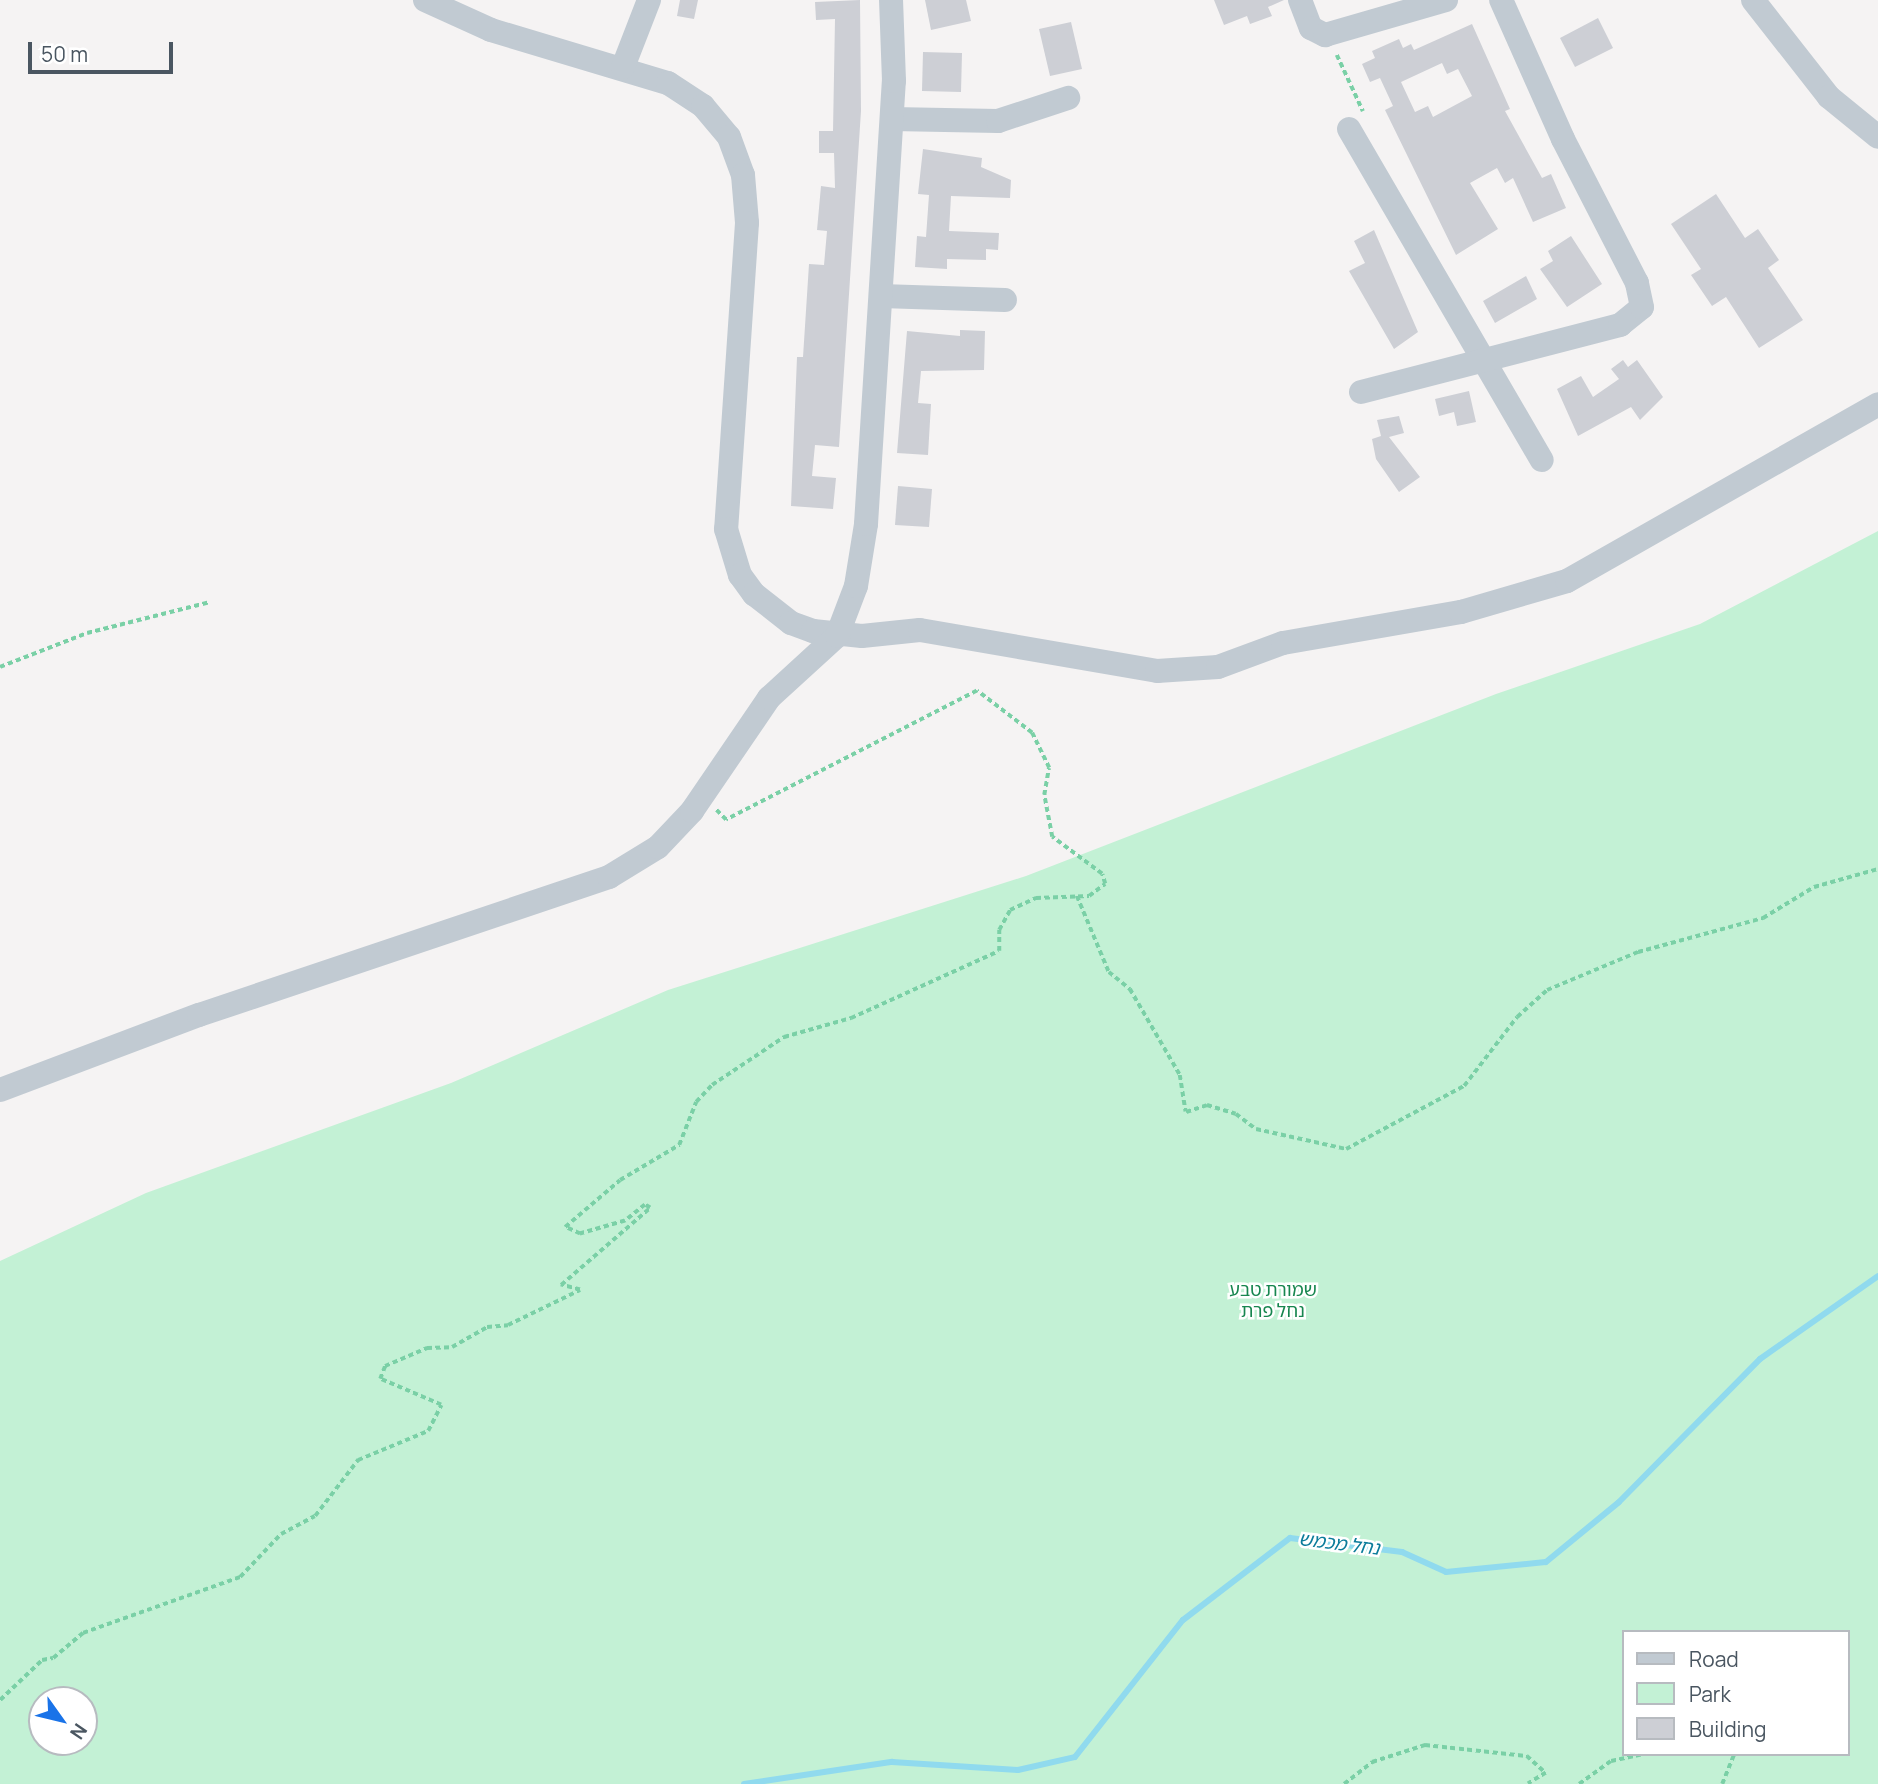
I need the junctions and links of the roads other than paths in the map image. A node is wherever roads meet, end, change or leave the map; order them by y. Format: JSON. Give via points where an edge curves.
{"nodes":[{"id":1,"x":425,"y":0,"type":"edge"},
{"id":2,"x":649,"y":0,"type":"edge"},
{"id":3,"x":891,"y":0,"type":"edge"},
{"id":4,"x":1300,"y":0,"type":"edge"},
{"id":5,"x":1446,"y":0,"type":"edge"},
{"id":6,"x":1501,"y":0,"type":"edge"},
{"id":7,"x":1753,"y":0,"type":"edge"},
{"id":8,"x":623,"y":67,"type":"junction"},
{"id":9,"x":1068,"y":98,"type":"dead end"},
{"id":10,"x":892,"y":119,"type":"junction"},
{"id":11,"x":1349,"y":129,"type":"road end"},
{"id":12,"x":1878,"y":137,"type":"edge"},
{"id":13,"x":881,"y":296,"type":"junction"},
{"id":14,"x":1005,"y":300,"type":"dead end"},
{"id":15,"x":1484,"y":361,"type":"junction"},
{"id":16,"x":1361,"y":392,"type":"dead end"},
{"id":17,"x":1878,"y":404,"type":"edge"},
{"id":18,"x":1542,"y":460,"type":"dead end"},
{"id":19,"x":837,"y":636,"type":"junction"},
{"id":20,"x":0,"y":1090,"type":"edge"}],
"edges":[{"from":1,"to":8,"type":"street","via":[[491,30]]},
{"from":2,"to":8,"type":"street"},
{"from":3,"to":10,"type":"street"},
{"from":4,"to":5,"type":"street","via":[[1311,28],[1328,35]]},
{"from":6,"to":15,"type":"street","via":[[1642,302],[1635,317],[1620,325]]},
{"from":7,"to":12,"type":"street","via":[[1829,97]]},
{"from":8,"to":19,"type":"street","via":[[668,83],[703,106],[737,155],[747,223],[725,502],[728,541],[740,575],[771,610],[813,631]]},
{"from":9,"to":10,"type":"street","via":[[998,121]]},
{"from":10,"to":13,"type":"street"},
{"from":11,"to":15,"type":"street"},
{"from":13,"to":14,"type":"street"},
{"from":13,"to":19,"type":"street","via":[[864,548]]},
{"from":15,"to":16,"type":"street"},
{"from":15,"to":18,"type":"street"},
{"from":17,"to":19,"type":"street","via":[[1567,581],[1461,612],[1283,643],[1218,667],[1157,671],[920,630]]},
{"from":19,"to":20,"type":"street","via":[[769,698],[702,797],[658,847],[609,877],[199,1015]]}]}
